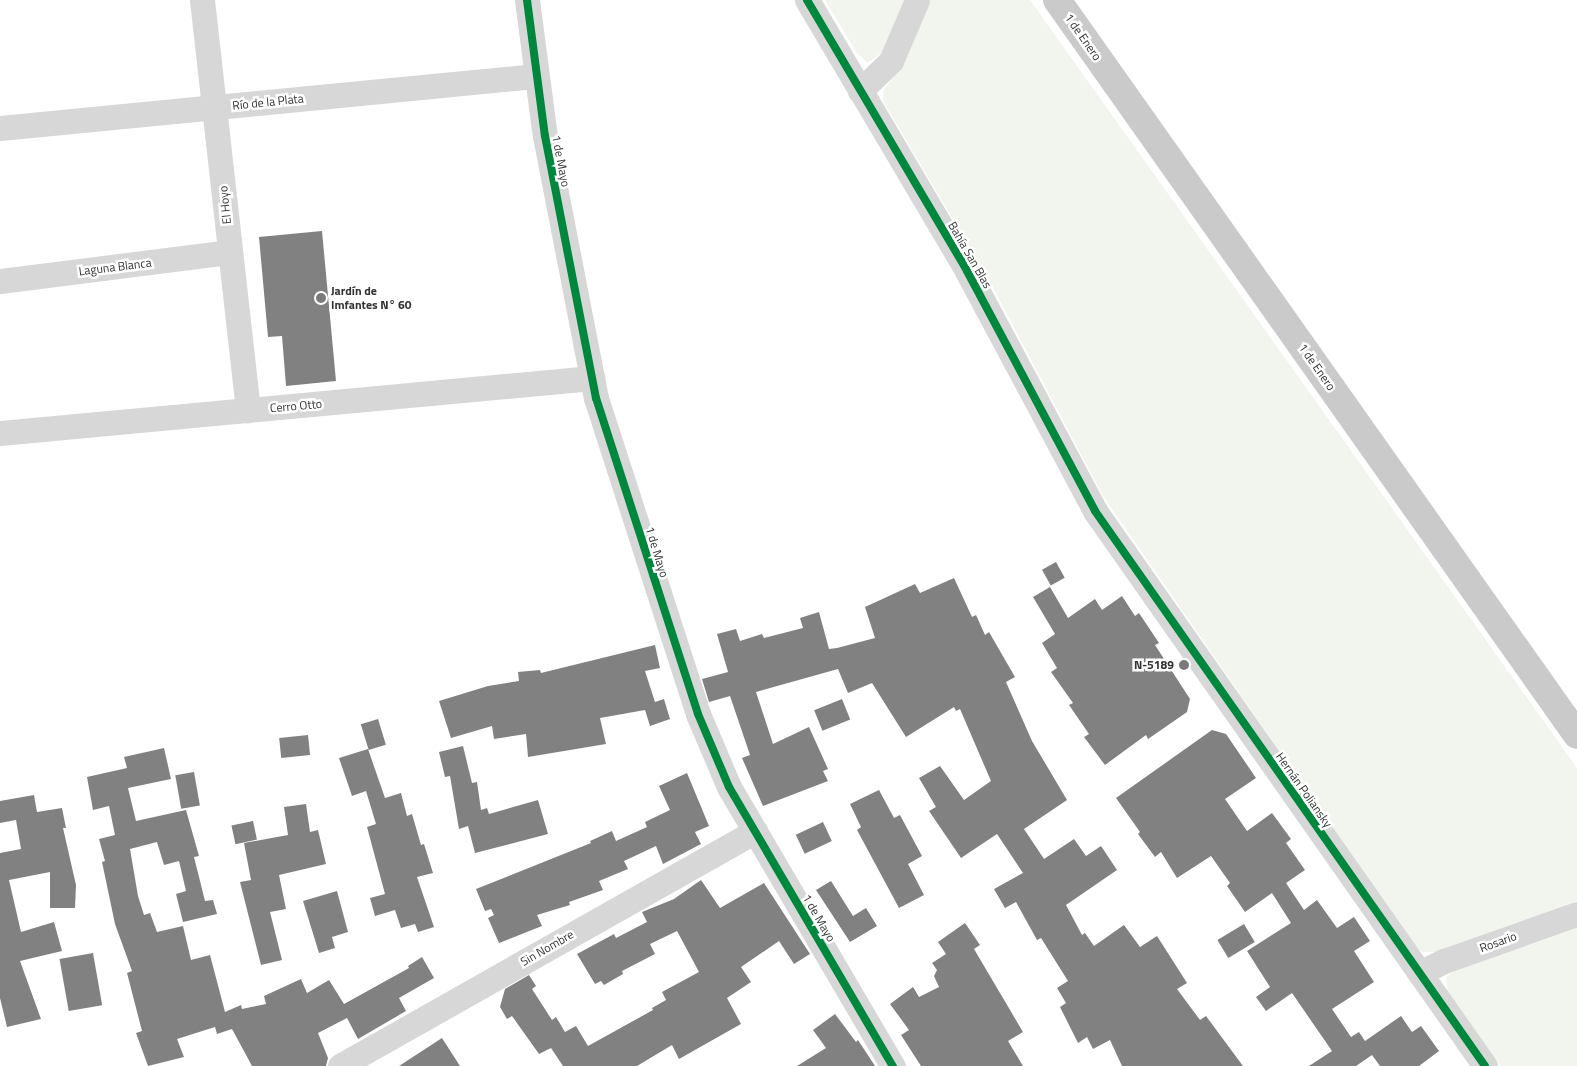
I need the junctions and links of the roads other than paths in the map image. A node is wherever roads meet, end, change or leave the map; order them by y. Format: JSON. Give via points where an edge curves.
{"nodes":[{"id":1,"x":202,"y":0,"type":"edge"},
{"id":2,"x":527,"y":0,"type":"edge"},
{"id":3,"x":807,"y":0,"type":"edge"},
{"id":4,"x":917,"y":0,"type":"edge"},
{"id":5,"x":1057,"y":0,"type":"edge"},
{"id":6,"x":535,"y":76,"type":"junction"},
{"id":7,"x":860,"y":91,"type":"junction"},
{"id":8,"x":214,"y":108,"type":"junction"},
{"id":9,"x":0,"y":128,"type":"edge"},
{"id":10,"x":230,"y":252,"type":"junction"},
{"id":11,"x":0,"y":281,"type":"edge"},
{"id":12,"x":592,"y":378,"type":"junction"},
{"id":13,"x":248,"y":410,"type":"junction"},
{"id":14,"x":0,"y":433,"type":"edge"},
{"id":15,"x":1106,"y":527,"type":"joint"},
{"id":16,"x":1577,"y":735,"type":"edge"},
{"id":17,"x":755,"y":830,"type":"junction"},
{"id":18,"x":1577,"y":914,"type":"edge"},
{"id":19,"x":1420,"y":973,"type":"junction"},
{"id":20,"x":340,"y":1066,"type":"edge"},
{"id":21,"x":892,"y":1066,"type":"edge"},
{"id":22,"x":1485,"y":1066,"type":"edge"}],
"edges":[{"from":1,"to":8,"type":"street","name":"El Hoyo"},
{"from":2,"to":6,"type":"street","name":"1 de Mayo"},
{"from":3,"to":7,"type":"street","name":"Bahía San Blas"},
{"from":4,"to":7,"type":"street","via":[[891,61]]},
{"from":5,"to":16,"type":"main road","name":"1 de Enero"},
{"from":6,"to":8,"type":"street","name":"Río de la Plata"},
{"from":6,"to":12,"type":"street","name":"1 de Mayo"},
{"from":7,"to":15,"type":"street","name":"Bahía San Blas","via":[[972,280],[1077,480]]},
{"from":8,"to":9,"type":"street","name":"Río de la Plata"},
{"from":8,"to":10,"type":"street","name":"El Hoyo"},
{"from":10,"to":11,"type":"street","name":"Laguna Blanca"},
{"from":10,"to":13,"type":"street","name":"El Hoyo"},
{"from":12,"to":13,"type":"street","name":"Cerro Otto"},
{"from":12,"to":17,"type":"street","name":"1 de Mayo","via":[[706,739],[728,786]]},
{"from":13,"to":14,"type":"street","name":"Cerro Otto"},
{"from":15,"to":19,"type":"street","name":"Hernán Poliansky"},
{"from":17,"to":20,"type":"street","name":"Sin Nombre"},
{"from":17,"to":21,"type":"street","name":"1 de Mayo"},
{"from":18,"to":19,"type":"street","name":"Rosario","via":[[1444,961]]},
{"from":19,"to":22,"type":"street","name":"Hernán Poliansky"}]}
